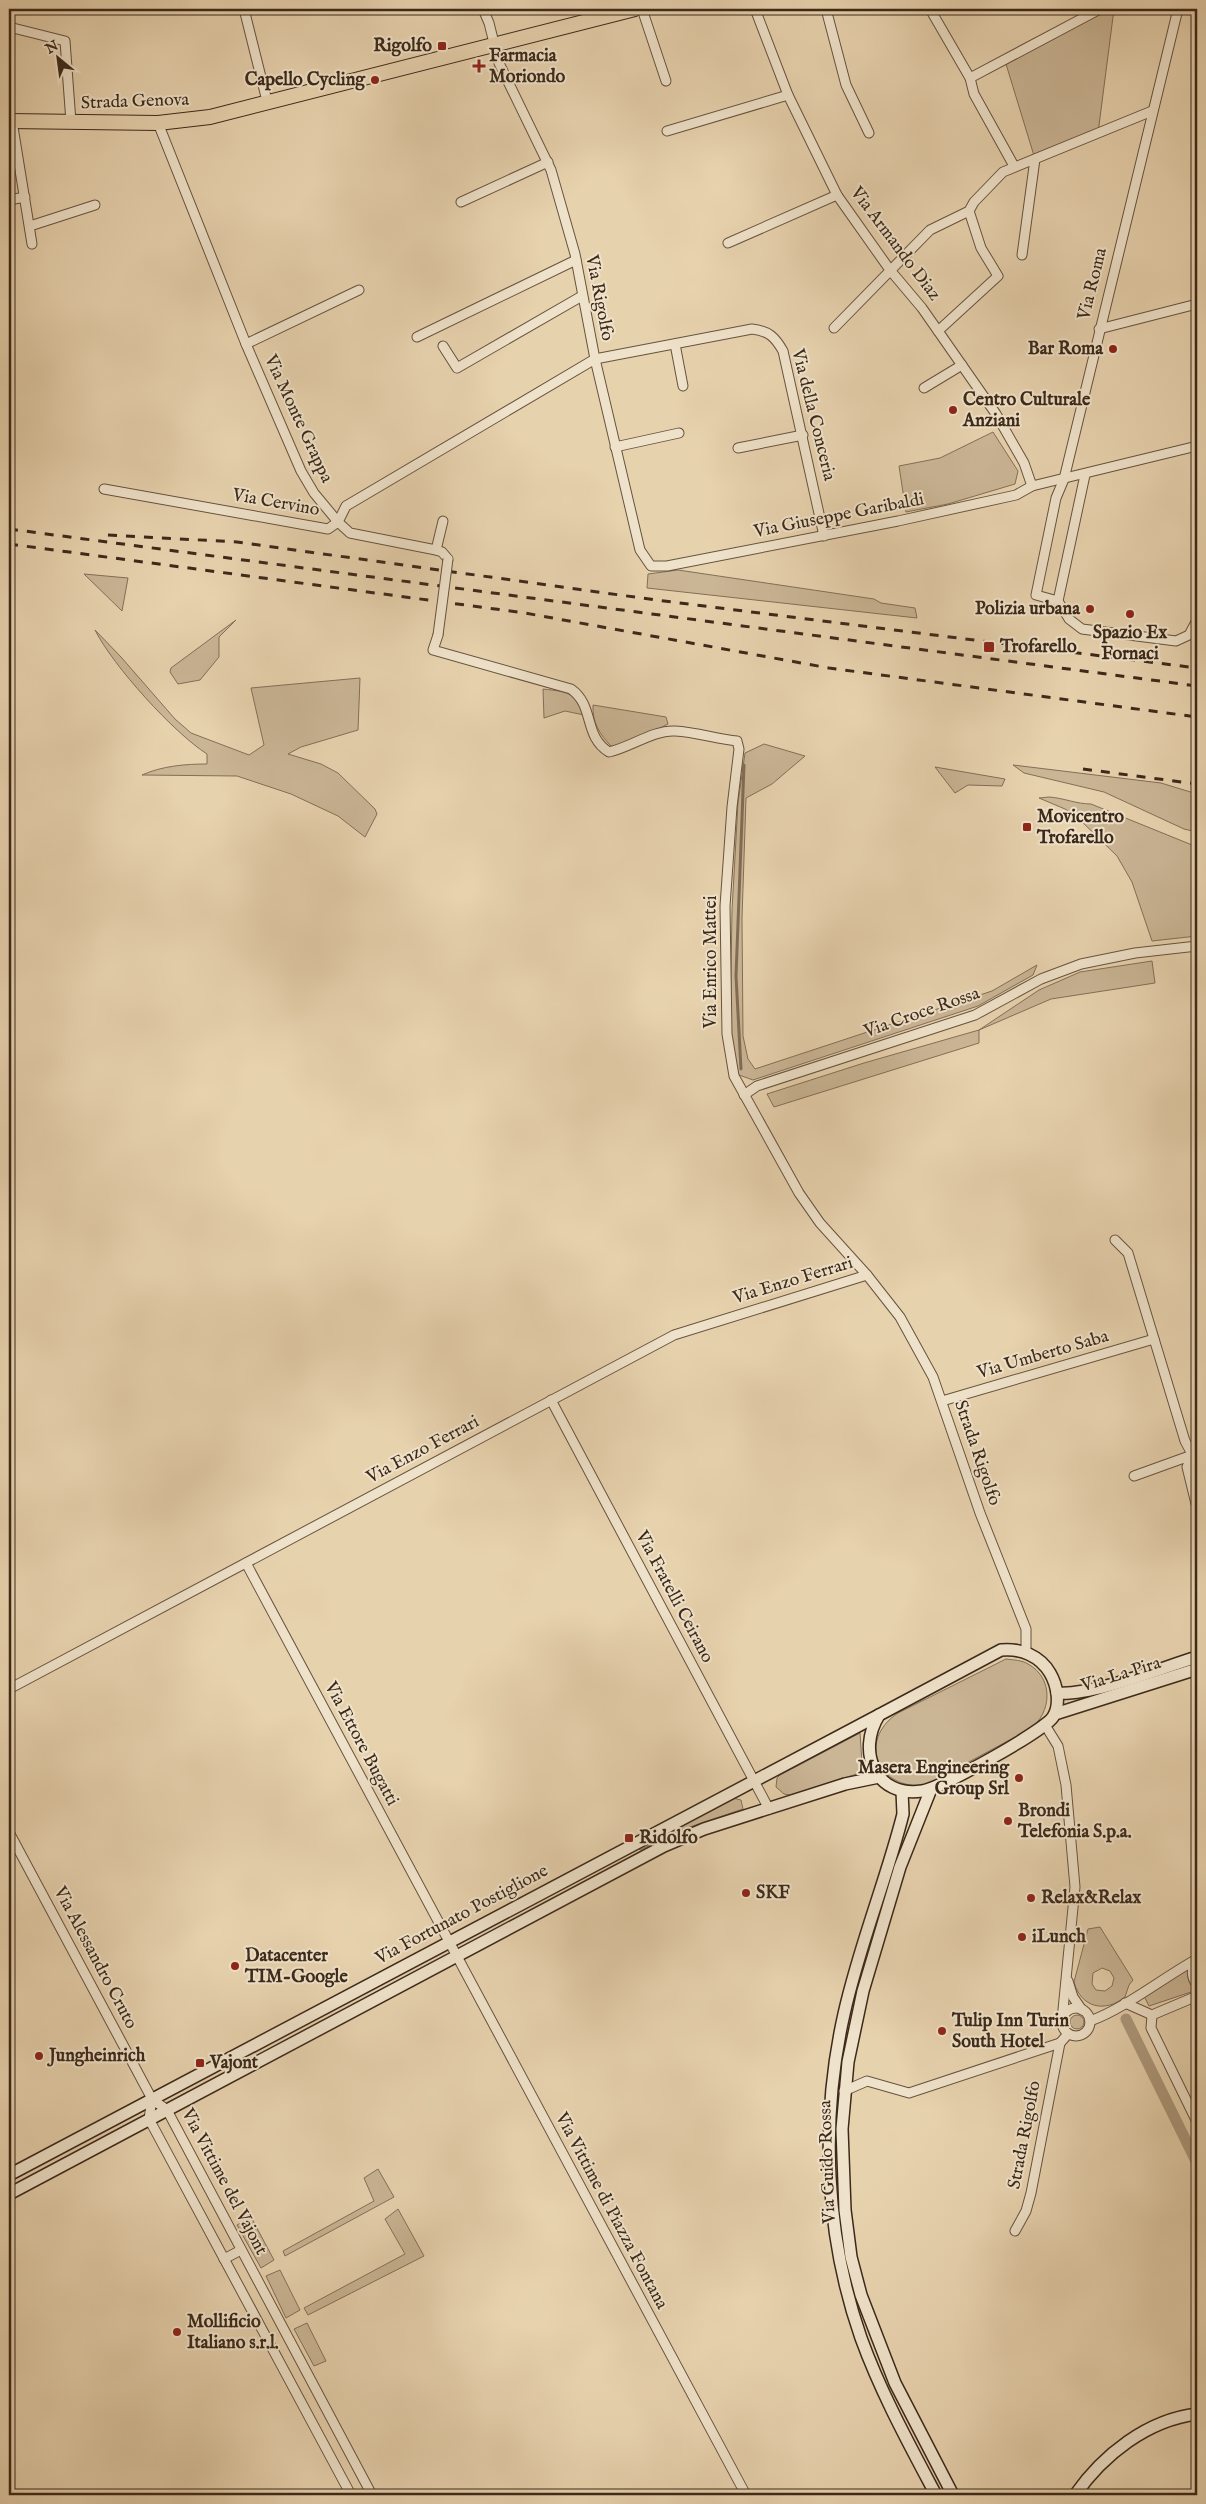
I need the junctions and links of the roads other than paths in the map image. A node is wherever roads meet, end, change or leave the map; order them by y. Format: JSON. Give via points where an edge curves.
{"nodes":[{"id":1,"x":244,"y":9,"type":"edge"},
{"id":2,"x":483,"y":9,"type":"edge"},
{"id":3,"x":635,"y":9,"type":"edge"},
{"id":4,"x":642,"y":9,"type":"edge"},
{"id":5,"x":754,"y":9,"type":"edge"},
{"id":6,"x":826,"y":9,"type":"edge"},
{"id":7,"x":930,"y":9,"type":"edge"},
{"id":8,"x":1100,"y":9,"type":"edge"},
{"id":9,"x":1178,"y":9,"type":"edge"},
{"id":10,"x":9,"y":27,"type":"edge"},
{"id":11,"x":494,"y":43,"type":"junction"},
{"id":12,"x":970,"y":78,"type":"junction"},
{"id":13,"x":666,"y":81,"type":"dead end"},
{"id":14,"x":788,"y":95,"type":"junction"},
{"id":15,"x":267,"y":101,"type":"junction"},
{"id":16,"x":1152,"y":111,"type":"junction"},
{"id":17,"x":11,"y":121,"type":"edge"},
{"id":18,"x":71,"y":122,"type":"junction"},
{"id":19,"x":158,"y":123,"type":"junction"},
{"id":20,"x":667,"y":131,"type":"dead end"},
{"id":21,"x":869,"y":133,"type":"dead end"},
{"id":22,"x":1035,"y":159,"type":"junction"},
{"id":23,"x":548,"y":162,"type":"junction"},
{"id":24,"x":1014,"y":166,"type":"junction"},
{"id":25,"x":837,"y":195,"type":"junction"},
{"id":26,"x":26,"y":197,"type":"junction"},
{"id":27,"x":9,"y":200,"type":"edge"},
{"id":28,"x":461,"y":202,"type":"dead end"},
{"id":29,"x":94,"y":205,"type":"dead end"},
{"id":30,"x":969,"y":211,"type":"junction"},
{"id":31,"x":30,"y":226,"type":"junction"},
{"id":32,"x":728,"y":243,"type":"dead end"},
{"id":33,"x":32,"y":244,"type":"dead end"},
{"id":34,"x":1022,"y":255,"type":"dead end"},
{"id":35,"x":576,"y":260,"type":"junction"},
{"id":36,"x":890,"y":270,"type":"junction"},
{"id":37,"x":359,"y":290,"type":"dead end"},
{"id":38,"x":582,"y":296,"type":"junction"},
{"id":39,"x":1197,"y":304,"type":"edge"},
{"id":40,"x":834,"y":328,"type":"dead end"},
{"id":41,"x":1099,"y":329,"type":"junction"},
{"id":42,"x":938,"y":331,"type":"junction"},
{"id":43,"x":417,"y":337,"type":"dead end"},
{"id":44,"x":246,"y":344,"type":"junction"},
{"id":45,"x":675,"y":344,"type":"junction"},
{"id":46,"x":443,"y":346,"type":"dead end"},
{"id":47,"x":595,"y":359,"type":"junction"},
{"id":48,"x":962,"y":365,"type":"junction"},
{"id":49,"x":683,"y":386,"type":"dead end"},
{"id":50,"x":924,"y":388,"type":"dead end"},
{"id":51,"x":679,"y":433,"type":"dead end"},
{"id":52,"x":803,"y":435,"type":"junction"},
{"id":53,"x":1197,"y":446,"type":"edge"},
{"id":54,"x":616,"y":447,"type":"junction"},
{"id":55,"x":738,"y":448,"type":"dead end"},
{"id":56,"x":1084,"y":475,"type":"junction"},
{"id":57,"x":1064,"y":479,"type":"junction"},
{"id":58,"x":1032,"y":486,"type":"junction"},
{"id":59,"x":104,"y":489,"type":"dead end"},
{"id":60,"x":443,"y":521,"type":"dead end"},
{"id":61,"x":338,"y":522,"type":"junction"},
{"id":62,"x":824,"y":536,"type":"junction"},
{"id":63,"x":436,"y":550,"type":"junction"},
{"id":64,"x":651,"y":566,"type":"joint"},
{"id":65,"x":1058,"y":601,"type":"junction"},
{"id":66,"x":1197,"y":620,"type":"edge"},
{"id":67,"x":609,"y":752,"type":"joint"},
{"id":68,"x":1197,"y":946,"type":"edge"},
{"id":69,"x":744,"y":1094,"type":"junction"},
{"id":70,"x":1115,"y":1240,"type":"dead end"},
{"id":71,"x":868,"y":1275,"type":"junction"},
{"id":72,"x":1154,"y":1339,"type":"junction"},
{"id":73,"x":551,"y":1400,"type":"junction"},
{"id":74,"x":942,"y":1401,"type":"junction"},
{"id":75,"x":1194,"y":1454,"type":"edge"},
{"id":76,"x":1134,"y":1476,"type":"dead end"},
{"id":77,"x":1197,"y":1508,"type":"edge"},
{"id":78,"x":246,"y":1562,"type":"junction"},
{"id":79,"x":1026,"y":1654,"type":"junction"},
{"id":80,"x":1197,"y":1657,"type":"edge"},
{"id":81,"x":1197,"y":1669,"type":"edge"},
{"id":82,"x":9,"y":1689,"type":"edge"},
{"id":83,"x":1057,"y":1693,"type":"junction"},
{"id":84,"x":1054,"y":1714,"type":"junction"},
{"id":85,"x":879,"y":1715,"type":"junction"},
{"id":86,"x":1045,"y":1725,"type":"junction"},
{"id":87,"x":879,"y":1777,"type":"junction"},
{"id":88,"x":754,"y":1780,"type":"junction"},
{"id":89,"x":931,"y":1789,"type":"junction"},
{"id":90,"x":902,"y":1791,"type":"junction"},
{"id":91,"x":769,"y":1809,"type":"junction"},
{"id":92,"x":9,"y":1832,"type":"edge"},
{"id":93,"x":632,"y":1844,"type":"junction"},
{"id":94,"x":641,"y":1858,"type":"junction"},
{"id":95,"x":448,"y":1942,"type":"junction"},
{"id":96,"x":456,"y":1956,"type":"junction"},
{"id":97,"x":1197,"y":1959,"type":"edge"},
{"id":98,"x":1066,"y":1973,"type":"junction"},
{"id":99,"x":1197,"y":1986,"type":"edge"},
{"id":100,"x":1197,"y":1996,"type":"edge"},
{"id":101,"x":1125,"y":2003,"type":"junction"},
{"id":102,"x":1082,"y":2010,"type":"junction"},
{"id":103,"x":1152,"y":2015,"type":"junction"},
{"id":104,"x":1062,"y":2020,"type":"junction"},
{"id":105,"x":1090,"y":2021,"type":"junction"},
{"id":106,"x":1068,"y":2034,"type":"junction"},
{"id":107,"x":1060,"y":2043,"type":"junction"},
{"id":108,"x":844,"y":2090,"type":"junction"},
{"id":109,"x":152,"y":2099,"type":"junction"},
{"id":110,"x":167,"y":2110,"type":"junction"},
{"id":111,"x":149,"y":2119,"type":"junction"},
{"id":112,"x":1197,"y":2122,"type":"edge"},
{"id":113,"x":9,"y":2175,"type":"edge"},
{"id":114,"x":9,"y":2194,"type":"edge"},
{"id":115,"x":1015,"y":2231,"type":"dead end"},
{"id":116,"x":241,"y":2250,"type":"junction"},
{"id":117,"x":224,"y":2259,"type":"junction"},
{"id":118,"x":1197,"y":2414,"type":"edge"},
{"id":119,"x":351,"y":2495,"type":"edge"},
{"id":120,"x":372,"y":2495,"type":"edge"},
{"id":121,"x":746,"y":2495,"type":"edge"},
{"id":122,"x":936,"y":2495,"type":"edge"},
{"id":123,"x":953,"y":2495,"type":"edge"},
{"id":124,"x":1075,"y":2495,"type":"edge"}],
"edges":[{"from":1,"to":15,"type":"street"},
{"from":2,"to":11,"type":"street","name":"Via Rigolfo"},
{"from":3,"to":11,"type":"main road","name":"Strada Genova"},
{"from":4,"to":13,"type":"street"},
{"from":5,"to":14,"type":"street","name":"Via Armando Diaz"},
{"from":6,"to":21,"type":"street","via":[[846,85]]},
{"from":7,"to":12,"type":"street"},
{"from":8,"to":12,"type":"street"},
{"from":9,"to":16,"type":"street","name":"Via Roma"},
{"from":10,"to":18,"type":"street","via":[[65,41]]},
{"from":11,"to":15,"type":"main road","name":"Strada Genova"},
{"from":11,"to":23,"type":"street","name":"Via Rigolfo","via":[[499,63]]},
{"from":12,"to":24,"type":"street","via":[[974,94]]},
{"from":14,"to":20,"type":"street"},
{"from":14,"to":25,"type":"street","name":"Via Armando Diaz"},
{"from":15,"to":19,"type":"main road","name":"Strada Genova","via":[[210,117]]},
{"from":16,"to":22,"type":"street"},
{"from":16,"to":41,"type":"street","name":"Via Roma"},
{"from":17,"to":18,"type":"main road","name":"Strada Genova"},
{"from":17,"to":26,"type":"street"},
{"from":18,"to":19,"type":"main road","name":"Strada Genova"},
{"from":19,"to":44,"type":"street","name":"Via Monte Grappa"},
{"from":22,"to":24,"type":"street"},
{"from":22,"to":34,"type":"street"},
{"from":23,"to":28,"type":"street"},
{"from":23,"to":35,"type":"street","name":"Via Rigolfo"},
{"from":24,"to":30,"type":"street","via":[[1003,172]]},
{"from":25,"to":32,"type":"street"},
{"from":25,"to":36,"type":"street","name":"Via Armando Diaz"},
{"from":26,"to":27,"type":"street"},
{"from":26,"to":31,"type":"street"},
{"from":29,"to":31,"type":"street"},
{"from":30,"to":36,"type":"street","via":[[930,230]]},
{"from":30,"to":42,"type":"street","via":[[981,248],[998,276]]},
{"from":31,"to":33,"type":"street"},
{"from":35,"to":38,"type":"street","name":"Via Rigolfo"},
{"from":35,"to":43,"type":"street"},
{"from":36,"to":40,"type":"street"},
{"from":36,"to":42,"type":"street","name":"Via Armando Diaz"},
{"from":37,"to":44,"type":"street"},
{"from":38,"to":46,"type":"street","via":[[457,368]]},
{"from":38,"to":47,"type":"street","name":"Via Rigolfo"},
{"from":39,"to":41,"type":"street"},
{"from":41,"to":57,"type":"street","name":"Via Roma"},
{"from":42,"to":48,"type":"street","name":"Via Armando Diaz"},
{"from":44,"to":61,"type":"street","name":"Via Monte Grappa","via":[[301,470],[314,493]]},
{"from":45,"to":47,"type":"street","name":"Via della Conceria"},
{"from":45,"to":49,"type":"street"},
{"from":45,"to":52,"type":"street","name":"Via della Conceria","via":[[752,328],[775,336],[783,351]]},
{"from":47,"to":54,"type":"street","name":"Via Rigolfo"},
{"from":47,"to":61,"type":"street","via":[[346,506]]},
{"from":48,"to":50,"type":"street"},
{"from":48,"to":58,"type":"street","name":"Via Armando Diaz","via":[[996,414],[1024,463]]},
{"from":51,"to":54,"type":"street"},
{"from":52,"to":55,"type":"street"},
{"from":52,"to":62,"type":"street","name":"Via della Conceria"},
{"from":53,"to":56,"type":"street","name":"Via Giuseppe Garibaldi"},
{"from":54,"to":64,"type":"street","name":"Via Rigolfo","via":[[640,550]]},
{"from":56,"to":57,"type":"street","name":"Via Giuseppe Garibaldi"},
{"from":56,"to":65,"type":"street"},
{"from":57,"to":58,"type":"street","name":"Via Giuseppe Garibaldi"},
{"from":57,"to":65,"type":"street","name":"Via Roma","via":[[1056,498],[1036,595]]},
{"from":58,"to":62,"type":"street","name":"Via Giuseppe Garibaldi","via":[[1016,495]]},
{"from":59,"to":61,"type":"street","name":"Via Cervino","via":[[328,529]]},
{"from":60,"to":63,"type":"street"},
{"from":61,"to":63,"type":"street","name":"Via Cervino","via":[[350,533]]},
{"from":62,"to":64,"type":"street","name":"Via Giuseppe Garibaldi","via":[[667,566]]},
{"from":63,"to":67,"type":"street","name":"Via Cervino","bridge":true,"via":[[448,559],[433,650],[571,689],[585,704],[591,730],[599,746]]},
{"from":65,"to":66,"type":"street","via":[[1069,619],[1082,629],[1176,641],[1189,635]]},
{"from":67,"to":69,"type":"street","name":"Via Enrico Mattei","via":[[624,749],[654,734],[675,730],[737,741],[739,749],[726,896],[725,971],[727,1034],[734,1076]]},
{"from":68,"to":69,"type":"street","name":"Via Croce Rossa","via":[[1134,953],[1081,964],[1041,979],[975,1015],[757,1086]]},
{"from":69,"to":71,"type":"street","name":"Via Enrico Mattei","via":[[820,1224]]},
{"from":70,"to":72,"type":"street","via":[[1128,1253]]},
{"from":71,"to":73,"type":"street","name":"Via Enzo Ferrari","via":[[674,1335]]},
{"from":71,"to":74,"type":"street","name":"Strada Rigolfo","via":[[900,1317],[933,1377]]},
{"from":72,"to":74,"type":"street","name":"Via Umberto Saba"},
{"from":72,"to":75,"type":"street","via":[[1185,1441]]},
{"from":73,"to":78,"type":"street","name":"Via Enzo Ferrari"},
{"from":73,"to":88,"type":"street","name":"Via Fratelli Ceirano"},
{"from":74,"to":79,"type":"street","name":"Strada Rigolfo","via":[[980,1513],[1026,1629]]},
{"from":75,"to":76,"type":"street"},
{"from":75,"to":77,"type":"street","via":[[1187,1467]]},
{"from":78,"to":82,"type":"street","name":"Via Enzo Ferrari"},
{"from":78,"to":95,"type":"street","name":"Via Ettore Bugatti"},
{"from":79,"to":83,"type":"street","via":[[1044,1664]]},
{"from":79,"to":85,"type":"street","name":"Via Fortunato Postiglione","via":[[1011,1650],[993,1653]]},
{"from":80,"to":83,"type":"street","name":"Via La Pira","via":[[1091,1690]]},
{"from":81,"to":84,"type":"street","name":"Via La Pira"},
{"from":83,"to":84,"type":"street"},
{"from":84,"to":86,"type":"street"},
{"from":85,"to":87,"type":"street","via":[[870,1734],[870,1751]]},
{"from":85,"to":88,"type":"street","name":"Via Fortunato Postiglione"},
{"from":86,"to":89,"type":"street"},
{"from":86,"to":98,"type":"street","via":[[1058,1746],[1070,1817],[1075,1887]]},
{"from":87,"to":90,"type":"street"},
{"from":87,"to":91,"type":"street","name":"Via Fortunato Postiglione","via":[[844,1784]]},
{"from":88,"to":91,"type":"street","name":"Via Fratelli Ceirano"},
{"from":88,"to":93,"type":"street","name":"Via Fortunato Postiglione"},
{"from":89,"to":90,"type":"street"},
{"from":89,"to":108,"type":"street","name":"Via Guido Rossa","via":[[900,1867],[863,1991]]},
{"from":90,"to":122,"type":"street","name":"Via Guido Rossa","via":[[901,1821],[849,1996],[835,2061],[829,2128],[832,2210],[839,2261],[861,2338],[897,2421]]},
{"from":91,"to":94,"type":"street","name":"Via Fortunato Postiglione","via":[[704,1829]]},
{"from":92,"to":109,"type":"street","name":"Via Alessandro Cruto"},
{"from":93,"to":94,"type":"street"},
{"from":93,"to":95,"type":"street","name":"Via Fortunato Postiglione"},
{"from":94,"to":96,"type":"street","name":"Via Fortunato Postiglione"},
{"from":95,"to":96,"type":"street","name":"Via Vittime di Piazza Fontana"},
{"from":95,"to":109,"type":"street","name":"Via Fortunato Postiglione"},
{"from":96,"to":110,"type":"street","name":"Via Fortunato Postiglione"},
{"from":96,"to":121,"type":"street","name":"Via Vittime di Piazza Fontana"},
{"from":97,"to":99,"type":"street","via":[[1192,1970]]},
{"from":97,"to":101,"type":"street"},
{"from":98,"to":102,"type":"street","via":[[1073,1997]]},
{"from":98,"to":104,"type":"street"},
{"from":100,"to":103,"type":"street"},
{"from":101,"to":103,"type":"street"},
{"from":101,"to":105,"type":"street","via":[[1106,2016]]},
{"from":102,"to":104,"type":"street","via":[[1070,2010]]},
{"from":102,"to":105,"type":"street"},
{"from":103,"to":112,"type":"street","via":[[1151,2028]]},
{"from":104,"to":106,"type":"street"},
{"from":105,"to":106,"type":"street","via":[[1085,2033],[1077,2036]]},
{"from":106,"to":107,"type":"street"},
{"from":107,"to":108,"type":"street","via":[[909,2093],[867,2081]]},
{"from":107,"to":115,"type":"street","name":"Strada Rigolfo","via":[[1026,2210]]},
{"from":108,"to":123,"type":"street","name":"Via Guido Rossa","via":[[845,2210],[861,2295],[895,2383]]},
{"from":109,"to":110,"type":"street","name":"Via Vittime del Vajont"},
{"from":109,"to":111,"type":"street","name":"Via Vittime del Vajont"},
{"from":109,"to":113,"type":"street","name":"Via Fortunato Postiglione"},
{"from":110,"to":111,"type":"street","name":"Via Fortunato Postiglione"},
{"from":110,"to":116,"type":"street","name":"Via Vittime del Vajont"},
{"from":111,"to":114,"type":"street","name":"Via Fortunato Postiglione"},
{"from":111,"to":117,"type":"street","name":"Via Vittime del Vajont"},
{"from":116,"to":117,"type":"street"},
{"from":116,"to":120,"type":"street","name":"Via Vittime del Vajont"},
{"from":117,"to":119,"type":"street","name":"Via Vittime del Vajont"},
{"from":118,"to":124,"type":"street","via":[[1169,2421],[1124,2445],[1100,2464]]}]}
